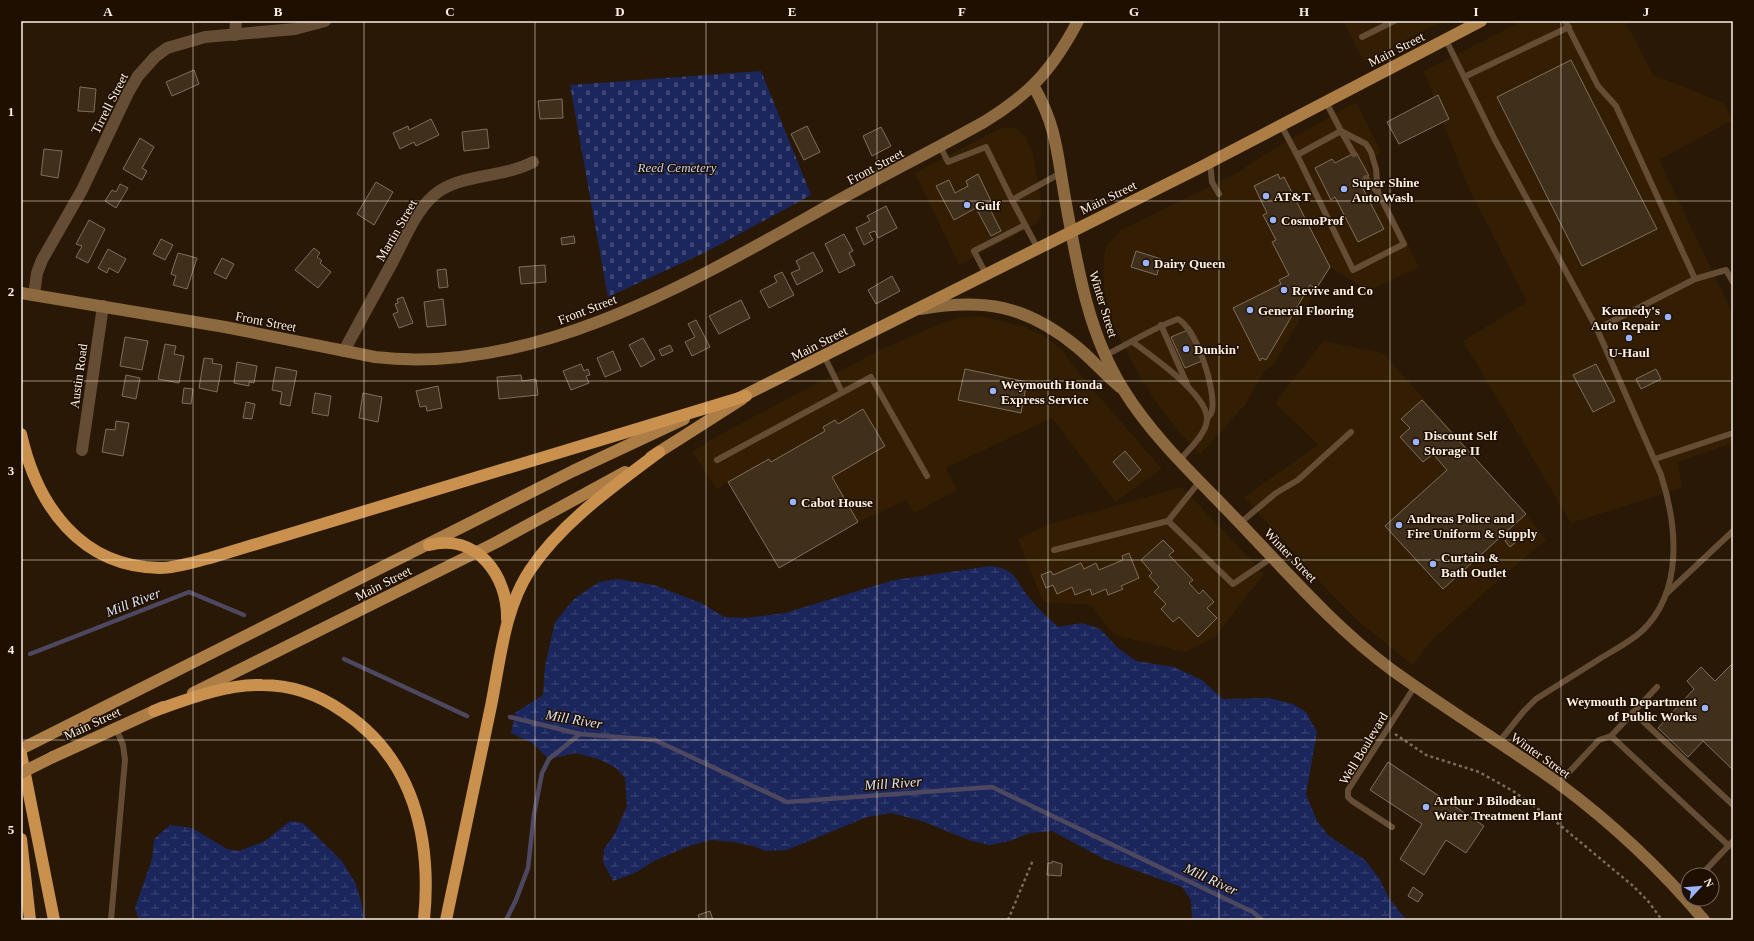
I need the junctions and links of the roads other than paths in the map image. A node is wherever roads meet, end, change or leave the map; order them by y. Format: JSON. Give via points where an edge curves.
{"nodes":[{"id":1,"x":236,"y":21,"type":"edge"},
{"id":2,"x":325,"y":21,"type":"edge"},
{"id":3,"x":1078,"y":21,"type":"edge"},
{"id":4,"x":1394,"y":21,"type":"edge"},
{"id":5,"x":1481,"y":21,"type":"edge"},
{"id":6,"x":1565,"y":21,"type":"edge"},
{"id":7,"x":1569,"y":27,"type":"junction"},
{"id":8,"x":235,"y":35,"type":"junction"},
{"id":9,"x":1362,"y":37,"type":"dead end"},
{"id":10,"x":1446,"y":40,"type":"junction"},
{"id":11,"x":1464,"y":78,"type":"junction"},
{"id":12,"x":1034,"y":86,"type":"junction"},
{"id":13,"x":1326,"y":102,"type":"junction"},
{"id":14,"x":1281,"y":125,"type":"junction"},
{"id":15,"x":1341,"y":131,"type":"junction"},
{"id":16,"x":940,"y":146,"type":"junction"},
{"id":17,"x":1354,"y":154,"type":"dead end"},
{"id":18,"x":1297,"y":155,"type":"junction"},
{"id":19,"x":533,"y":162,"type":"dead end"},
{"id":20,"x":1210,"y":162,"type":"junction"},
{"id":21,"x":1061,"y":173,"type":"junction"},
{"id":22,"x":1366,"y":178,"type":"dead end"},
{"id":23,"x":1378,"y":192,"type":"junction"},
{"id":24,"x":1219,"y":194,"type":"dead end"},
{"id":25,"x":1012,"y":200,"type":"junction"},
{"id":26,"x":1025,"y":225,"type":"junction"},
{"id":27,"x":1071,"y":231,"type":"junction"},
{"id":28,"x":1038,"y":248,"type":"junction"},
{"id":29,"x":986,"y":274,"type":"junction"},
{"id":30,"x":1695,"y":279,"type":"junction"},
{"id":31,"x":1733,"y":282,"type":"edge"},
{"id":32,"x":21,"y":293,"type":"edge"},
{"id":33,"x":34,"y":295,"type":"junction"},
{"id":34,"x":103,"y":306,"type":"junction"},
{"id":35,"x":917,"y":310,"type":"junction"},
{"id":36,"x":1161,"y":325,"type":"junction"},
{"id":37,"x":1597,"y":329,"type":"junction"},
{"id":38,"x":1133,"y":342,"type":"junction"},
{"id":39,"x":344,"y":351,"type":"junction"},
{"id":40,"x":1106,"y":355,"type":"junction"},
{"id":41,"x":824,"y":356,"type":"junction"},
{"id":42,"x":1188,"y":386,"type":"junction"},
{"id":43,"x":1122,"y":388,"type":"junction"},
{"id":44,"x":842,"y":392,"type":"junction"},
{"id":45,"x":746,"y":396,"type":"junction"},
{"id":46,"x":1207,"y":419,"type":"junction"},
{"id":47,"x":1352,"y":432,"type":"dead end"},
{"id":48,"x":1733,"y":433,"type":"edge"},
{"id":49,"x":21,"y":434,"type":"edge"},
{"id":50,"x":82,"y":450,"type":"dead end"},
{"id":51,"x":660,"y":452,"type":"junction"},
{"id":52,"x":717,"y":460,"type":"dead end"},
{"id":53,"x":1180,"y":460,"type":"junction"},
{"id":54,"x":1655,"y":460,"type":"junction"},
{"id":55,"x":927,"y":476,"type":"dead end"},
{"id":56,"x":1200,"y":481,"type":"junction"},
{"id":57,"x":1168,"y":521,"type":"junction"},
{"id":58,"x":1240,"y":523,"type":"junction"},
{"id":59,"x":1733,"y":531,"type":"edge"},
{"id":60,"x":429,"y":545,"type":"junction"},
{"id":61,"x":1054,"y":550,"type":"dead end"},
{"id":62,"x":477,"y":552,"type":"junction"},
{"id":63,"x":1273,"y":557,"type":"junction"},
{"id":64,"x":1665,"y":595,"type":"junction"},
{"id":65,"x":504,"y":640,"type":"junction"},
{"id":66,"x":1414,"y":686,"type":"junction"},
{"id":67,"x":1657,"y":687,"type":"dead end"},
{"id":68,"x":154,"y":711,"type":"junction"},
{"id":69,"x":1633,"y":712,"type":"junction"},
{"id":70,"x":116,"y":728,"type":"junction"},
{"id":71,"x":1611,"y":736,"type":"junction"},
{"id":72,"x":1500,"y":742,"type":"junction"},
{"id":73,"x":21,"y":749,"type":"edge"},
{"id":74,"x":21,"y":754,"type":"edge"},
{"id":75,"x":21,"y":773,"type":"edge"},
{"id":76,"x":1558,"y":784,"type":"junction"},
{"id":77,"x":1733,"y":806,"type":"edge"},
{"id":78,"x":1392,"y":827,"type":"dead end"},
{"id":79,"x":21,"y":839,"type":"edge"},
{"id":80,"x":1731,"y":843,"type":"edge"},
{"id":81,"x":1708,"y":867,"type":"edge"},
{"id":82,"x":1680,"y":888,"type":"edge"},
{"id":83,"x":1695,"y":907,"type":"edge"},
{"id":84,"x":30,"y":920,"type":"edge"},
{"id":85,"x":54,"y":920,"type":"edge"},
{"id":86,"x":111,"y":920,"type":"edge"},
{"id":87,"x":424,"y":920,"type":"edge"},
{"id":88,"x":446,"y":920,"type":"edge"},
{"id":89,"x":1704,"y":920,"type":"edge"}],
"edges":[{"from":1,"to":8,"type":"street"},
{"from":2,"to":8,"type":"street","name":"Tirrell Street","via":[[295,29]]},
{"from":3,"to":12,"type":"street","name":"Front Street","via":[[1058,57]]},
{"from":4,"to":9,"type":"lane"},
{"from":5,"to":10,"type":"main road","name":"Main Street"},
{"from":6,"to":7,"type":"lane"},
{"from":7,"to":11,"type":"lane"},
{"from":7,"to":30,"type":"lane","via":[[1598,86],[1616,106]]},
{"from":8,"to":33,"type":"street","name":"Tirrell Street","via":[[204,37],[167,48],[138,76],[82,190],[42,260]]},
{"from":10,"to":11,"type":"lane"},
{"from":10,"to":13,"type":"main road","name":"Main Street"},
{"from":11,"to":37,"type":"lane"},
{"from":12,"to":16,"type":"street","name":"Front Street","via":[[1004,110]]},
{"from":12,"to":21,"type":"street","name":"Winter Street","via":[[1052,124]]},
{"from":13,"to":14,"type":"main road","name":"Main Street"},
{"from":13,"to":15,"type":"lane"},
{"from":14,"to":18,"type":"lane"},
{"from":14,"to":20,"type":"main road","name":"Main Street"},
{"from":15,"to":17,"type":"lane"},
{"from":15,"to":18,"type":"lane"},
{"from":15,"to":23,"type":"lane","via":[[1366,144],[1371,152]]},
{"from":16,"to":25,"type":"lane","via":[[948,162],[986,148]]},
{"from":16,"to":39,"type":"street","name":"Front Street","via":[[682,285],[559,335],[529,344],[481,353],[423,360],[375,357]]},
{"from":18,"to":23,"type":"lane","via":[[1353,270],[1404,244]]},
{"from":19,"to":39,"type":"street","name":"Martin Street","via":[[516,170],[451,186],[426,204]]},
{"from":20,"to":24,"type":"lane","via":[[1212,182]]},
{"from":20,"to":27,"type":"main road","name":"Main Street"},
{"from":21,"to":25,"type":"lane"},
{"from":21,"to":27,"type":"street","name":"Winter Street"},
{"from":22,"to":23,"type":"lane"},
{"from":25,"to":26,"type":"lane"},
{"from":26,"to":28,"type":"lane"},
{"from":26,"to":29,"type":"lane","via":[[974,251]]},
{"from":27,"to":28,"type":"main road","name":"Main Street"},
{"from":27,"to":40,"type":"street","name":"Winter Street","via":[[1089,311]]},
{"from":28,"to":29,"type":"main road","name":"Main Street"},
{"from":29,"to":35,"type":"main road","name":"Main Street"},
{"from":30,"to":31,"type":"lane","via":[[1726,270]]},
{"from":30,"to":37,"type":"lane"},
{"from":32,"to":33,"type":"street","name":"Front Street"},
{"from":33,"to":34,"type":"street","name":"Front Street"},
{"from":34,"to":39,"type":"street","name":"Front Street"},
{"from":34,"to":50,"type":"street","name":"Austin Road"},
{"from":35,"to":41,"type":"main road","name":"Main Street"},
{"from":35,"to":43,"type":"street","via":[[950,304],[978,304],[1001,307],[1026,315],[1049,326],[1078,348]]},
{"from":36,"to":38,"type":"lane"},
{"from":36,"to":42,"type":"lane"},
{"from":36,"to":46,"type":"lane","via":[[1178,319],[1185,323],[1190,331],[1202,357],[1212,393],[1212,412]]},
{"from":37,"to":54,"type":"lane"},
{"from":38,"to":40,"type":"lane"},
{"from":38,"to":42,"type":"lane"},
{"from":40,"to":43,"type":"street","name":"Winter Street"},
{"from":41,"to":44,"type":"lane"},
{"from":41,"to":45,"type":"main road","name":"Main Street"},
{"from":42,"to":46,"type":"lane","via":[[1204,406]]},
{"from":43,"to":53,"type":"street","name":"Winter Street","via":[[1160,439]]},
{"from":44,"to":52,"type":"lane"},
{"from":44,"to":55,"type":"lane","via":[[871,377]]},
{"from":45,"to":49,"type":"highway","via":[[210,558],[162,568],[137,566],[115,559],[73,535],[55,515],[39,487]]},
{"from":45,"to":51,"type":"main road","name":"Main Street"},
{"from":45,"to":60,"type":"main road","name":"Main Street","via":[[622,447]]},
{"from":46,"to":53,"type":"lane","via":[[1204,429]]},
{"from":47,"to":58,"type":"lane","via":[[1298,480],[1276,493]]},
{"from":48,"to":54,"type":"lane"},
{"from":51,"to":62,"type":"main road","name":"Main Street"},
{"from":51,"to":65,"type":"highway","via":[[591,506],[539,557],[519,590]]},
{"from":53,"to":56,"type":"street","name":"Winter Street"},
{"from":54,"to":64,"type":"lane","via":[[1669,500],[1674,535],[1672,564]]},
{"from":56,"to":57,"type":"lane"},
{"from":56,"to":58,"type":"street","name":"Winter Street"},
{"from":57,"to":61,"type":"lane"},
{"from":57,"to":63,"type":"lane","via":[[1233,584]]},
{"from":58,"to":63,"type":"street","name":"Winter Street"},
{"from":59,"to":64,"type":"lane"},
{"from":60,"to":62,"type":"highway","via":[[454,543]]},
{"from":60,"to":73,"type":"main road","name":"Main Street"},
{"from":62,"to":65,"type":"highway","via":[[496,576],[504,595],[507,616]]},
{"from":62,"to":68,"type":"main road","name":"Main Street","via":[[252,665]]},
{"from":63,"to":66,"type":"street","name":"Winter Street","via":[[1342,627]]},
{"from":64,"to":72,"type":"lane","via":[[1642,631],[1536,699]]},
{"from":65,"to":88,"type":"highway"},
{"from":66,"to":72,"type":"street","name":"Winter Street"},
{"from":66,"to":78,"type":"lane","name":"Well Boulevard","via":[[1348,790],[1348,797]]},
{"from":67,"to":69,"type":"lane"},
{"from":68,"to":70,"type":"main road","name":"Main Street"},
{"from":68,"to":87,"type":"highway","via":[[230,688],[270,685],[294,689],[317,697],[358,722],[392,758],[415,806],[424,863]]},
{"from":69,"to":71,"type":"lane"},
{"from":69,"to":77,"type":"lane"},
{"from":70,"to":75,"type":"main road","name":"Main Street","bridge":true},
{"from":70,"to":86,"type":"lane","via":[[123,745],[125,760]]},
{"from":71,"to":76,"type":"lane","via":[[1599,740]]},
{"from":71,"to":80,"type":"lane"},
{"from":72,"to":76,"type":"street","name":"Winter Street"},
{"from":74,"to":85,"type":"highway"},
{"from":76,"to":82,"type":"street","name":"Winter Street","via":[[1625,838]]},
{"from":79,"to":84,"type":"highway"},
{"from":80,"to":81,"type":"lane"},
{"from":83,"to":89,"type":"street","name":"Winter Street"}]}
